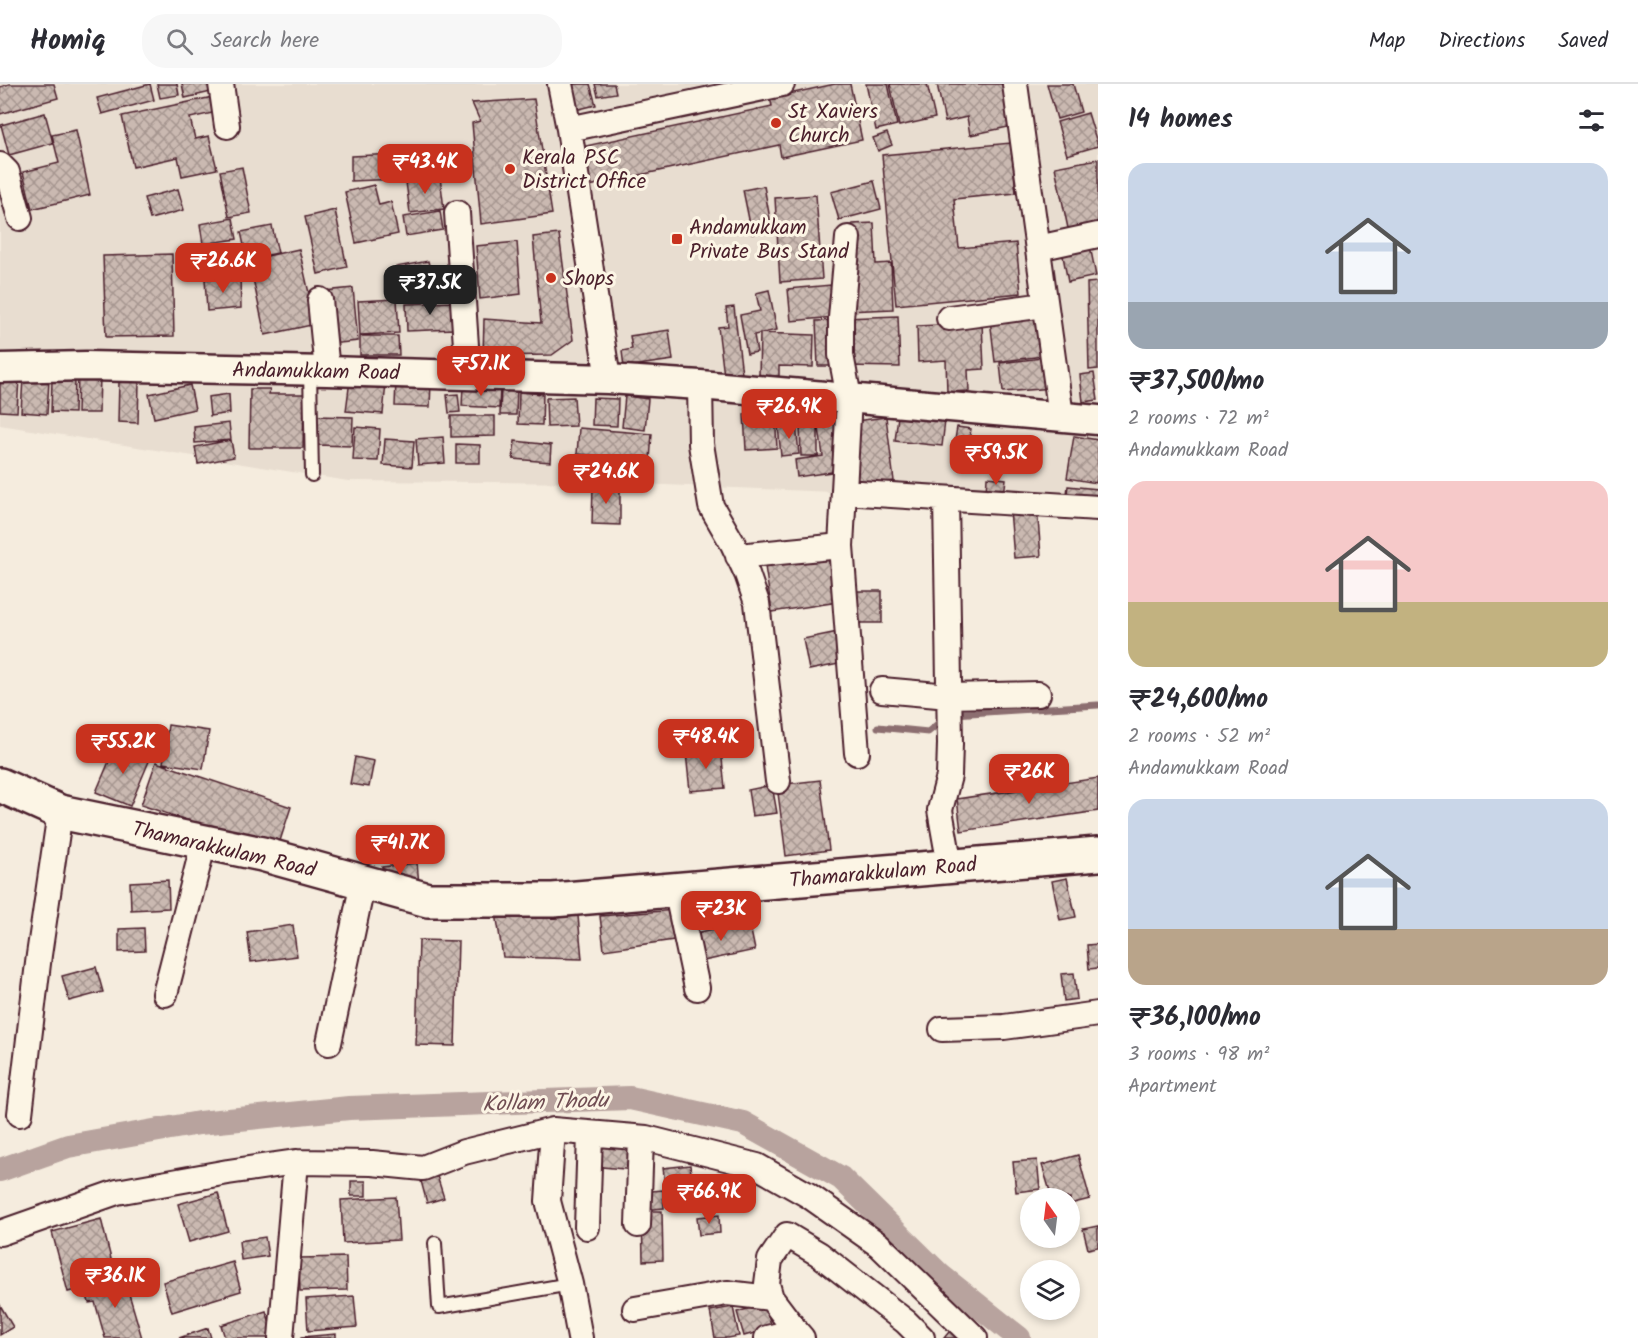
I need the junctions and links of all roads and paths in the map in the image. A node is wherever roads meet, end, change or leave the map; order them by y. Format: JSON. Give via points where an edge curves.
{"nodes":[{"id":1,"x":221,"y":84,"type":"edge"},
{"id":2,"x":560,"y":84,"type":"edge"},
{"id":3,"x":1015,"y":84,"type":"edge"},
{"id":4,"x":769,"y":85,"type":"edge"},
{"id":5,"x":227,"y":126,"type":"dead end"},
{"id":6,"x":569,"y":129,"type":"junction"},
{"id":7,"x":0,"y":165,"type":"edge"},
{"id":8,"x":457,"y":213,"type":"dead end"},
{"id":9,"x":20,"y":218,"type":"dead end"},
{"id":10,"x":1098,"y":236,"type":"edge"},
{"id":11,"x":848,"y":238,"type":"dead end"},
{"id":12,"x":1038,"y":248,"type":"junction"},
{"id":13,"x":320,"y":300,"type":"dead end"},
{"id":14,"x":1045,"y":304,"type":"junction"},
{"id":15,"x":950,"y":318,"type":"dead end"},
{"id":16,"x":0,"y":368,"type":"edge"},
{"id":17,"x":318,"y":371,"type":"junction"},
{"id":18,"x":468,"y":375,"type":"junction"},
{"id":19,"x":608,"y":379,"type":"junction"},
{"id":20,"x":700,"y":385,"type":"junction"},
{"id":21,"x":849,"y":398,"type":"junction"},
{"id":22,"x":1060,"y":416,"type":"junction"},
{"id":23,"x":1098,"y":420,"type":"edge"},
{"id":24,"x":312,"y":475,"type":"dead end"},
{"id":25,"x":844,"y":492,"type":"junction"},
{"id":26,"x":946,"y":499,"type":"junction"},
{"id":27,"x":1098,"y":508,"type":"edge"},
{"id":28,"x":841,"y":546,"type":"junction"},
{"id":29,"x":738,"y":556,"type":"junction"},
{"id":30,"x":882,"y":690,"type":"dead end"},
{"id":31,"x":1038,"y":694,"type":"dead end"},
{"id":32,"x":949,"y":696,"type":"junction"},
{"id":33,"x":857,"y":753,"type":"dead end"},
{"id":34,"x":778,"y":781,"type":"dead end"},
{"id":35,"x":0,"y":785,"type":"edge"},
{"id":36,"x":60,"y":812,"type":"junction"},
{"id":37,"x":204,"y":842,"type":"junction"},
{"id":38,"x":1098,"y":854,"type":"edge"},
{"id":39,"x":948,"y":855,"type":"dead end"},
{"id":40,"x":363,"y":882,"type":"junction"},
{"id":41,"x":676,"y":889,"type":"junction"},
{"id":42,"x":697,"y":988,"type":"dead end"},
{"id":43,"x":165,"y":994,"type":"dead end"},
{"id":44,"x":1098,"y":1014,"type":"edge"},
{"id":45,"x":942,"y":1029,"type":"dead end"},
{"id":46,"x":329,"y":1043,"type":"dead end"},
{"id":47,"x":20,"y":1114,"type":"dead end"},
{"id":48,"x":553,"y":1130,"type":"junction"},
{"id":49,"x":590,"y":1134,"type":"junction"},
{"id":50,"x":641,"y":1138,"type":"junction"},
{"id":51,"x":296,"y":1162,"type":"junction"},
{"id":52,"x":638,"y":1225,"type":"dead end"},
{"id":53,"x":587,"y":1227,"type":"dead end"},
{"id":54,"x":0,"y":1233,"type":"edge"},
{"id":55,"x":435,"y":1243,"type":"dead end"},
{"id":56,"x":570,"y":1284,"type":"junction"},
{"id":57,"x":771,"y":1298,"type":"junction"},
{"id":58,"x":635,"y":1309,"type":"dead end"},
{"id":59,"x":799,"y":1334,"type":"edge"},
{"id":60,"x":281,"y":1338,"type":"edge"},
{"id":61,"x":580,"y":1338,"type":"edge"},
{"id":62,"x":767,"y":1338,"type":"edge"},
{"id":63,"x":922,"y":1338,"type":"edge"},
{"id":64,"x":975,"y":1338,"type":"edge"}],
"edges":[{"from":1,"to":5,"type":"street"},
{"from":2,"to":6,"type":"street"},
{"from":3,"to":12,"type":"street"},
{"from":4,"to":6,"type":"street"},
{"from":6,"to":19,"type":"street"},
{"from":7,"to":9,"type":"street","via":[[7,172]]},
{"from":8,"to":18,"type":"street"},
{"from":10,"to":12,"type":"street"},
{"from":11,"to":21,"type":"street","via":[[841,355]]},
{"from":12,"to":14,"type":"street"},
{"from":13,"to":17,"type":"street"},
{"from":14,"to":15,"type":"street"},
{"from":14,"to":22,"type":"street"},
{"from":16,"to":17,"type":"street","name":"Andamukkam Road"},
{"from":17,"to":18,"type":"street","name":"Andamukkam Road"},
{"from":17,"to":24,"type":"lane"},
{"from":18,"to":19,"type":"street","name":"Andamukkam Road"},
{"from":19,"to":20,"type":"street","name":"Andamukkam Road"},
{"from":20,"to":21,"type":"street","name":"Andamukkam Road"},
{"from":20,"to":29,"type":"street","via":[[701,444],[711,506]]},
{"from":21,"to":22,"type":"street","name":"Andamukkam Road"},
{"from":21,"to":25,"type":"street"},
{"from":22,"to":23,"type":"street","name":"Andamukkam Road"},
{"from":25,"to":26,"type":"street"},
{"from":25,"to":28,"type":"street"},
{"from":26,"to":27,"type":"street"},
{"from":26,"to":32,"type":"street"},
{"from":28,"to":29,"type":"street"},
{"from":28,"to":33,"type":"street"},
{"from":29,"to":34,"type":"street","via":[[757,603]]},
{"from":30,"to":32,"type":"street"},
{"from":31,"to":32,"type":"street"},
{"from":32,"to":39,"type":"street","via":[[949,776],[940,810]]},
{"from":35,"to":36,"type":"main road","name":"Thamarakkulam Road"},
{"from":36,"to":37,"type":"main road","name":"Thamarakkulam Road"},
{"from":36,"to":47,"type":"street"},
{"from":37,"to":40,"type":"main road","name":"Thamarakkulam Road"},
{"from":37,"to":43,"type":"street"},
{"from":38,"to":41,"type":"main road","name":"Thamarakkulam Road"},
{"from":40,"to":41,"type":"main road","name":"Thamarakkulam Road","via":[[428,900],[553,900]]},
{"from":40,"to":46,"type":"street"},
{"from":41,"to":42,"type":"street"},
{"from":44,"to":45,"type":"street","via":[[1004,1027]]},
{"from":48,"to":49,"type":"street"},
{"from":48,"to":51,"type":"street","via":[[464,1152],[423,1168]]},
{"from":48,"to":56,"type":"street","via":[[548,1201]]},
{"from":49,"to":50,"type":"street"},
{"from":49,"to":53,"type":"street"},
{"from":50,"to":52,"type":"street"},
{"from":50,"to":64,"type":"street","via":[[757,1166],[808,1195],[879,1245]]},
{"from":51,"to":54,"type":"street","via":[[117,1192]]},
{"from":51,"to":60,"type":"street"},
{"from":55,"to":56,"type":"lane","via":[[439,1307]]},
{"from":56,"to":61,"type":"street"},
{"from":57,"to":58,"type":"street","via":[[727,1293]]},
{"from":57,"to":59,"type":"street"},
{"from":57,"to":63,"type":"street","via":[[766,1284],[771,1260],[787,1235],[819,1254]]},
{"from":59,"to":62,"type":"street"}]}
